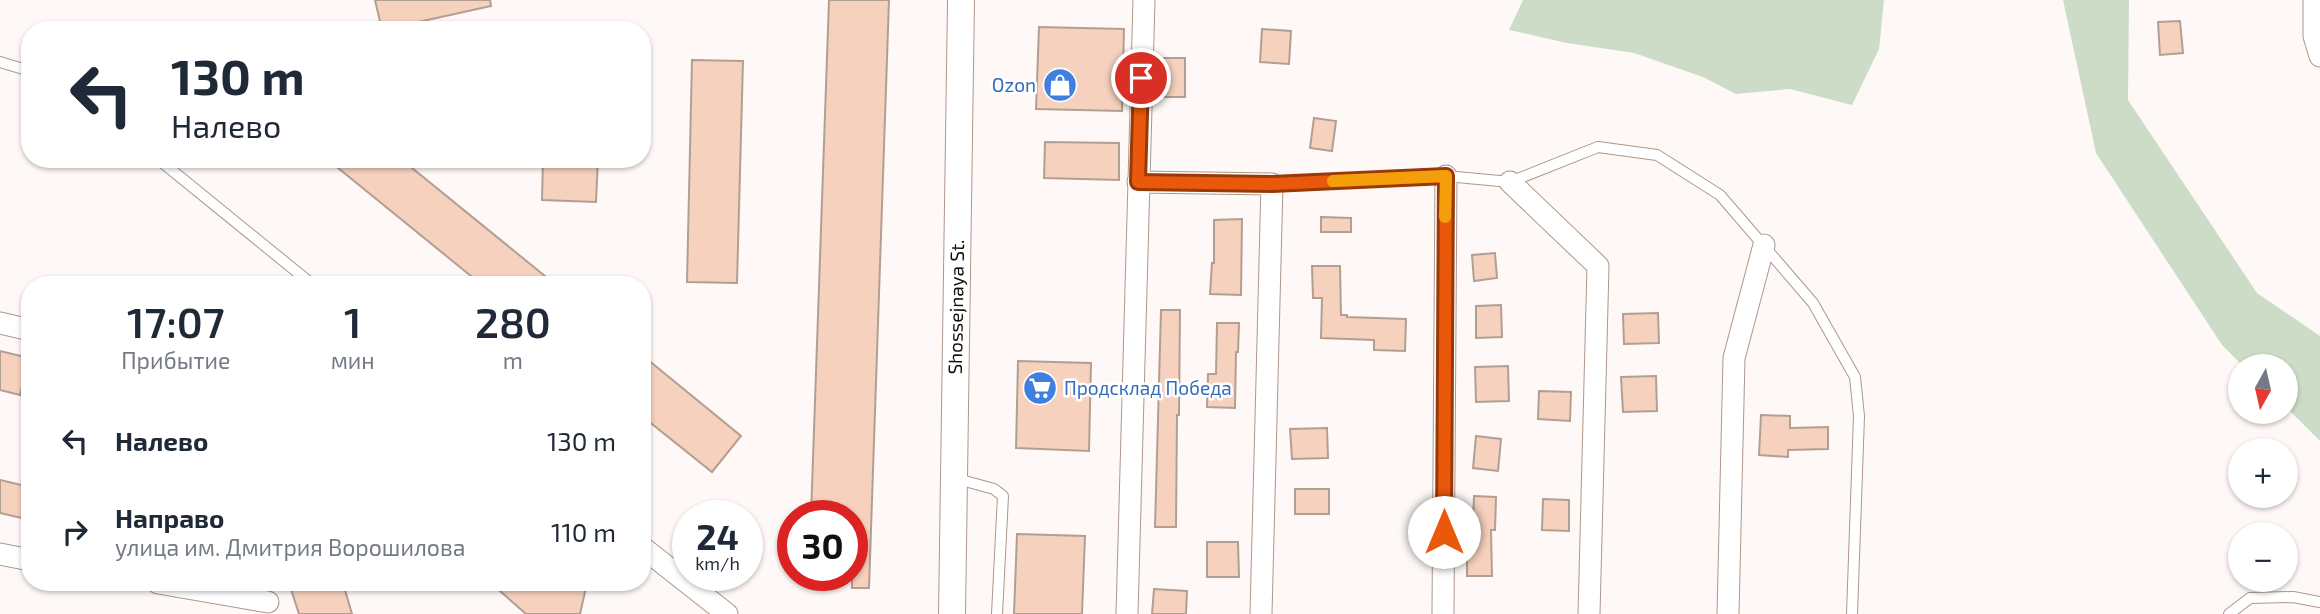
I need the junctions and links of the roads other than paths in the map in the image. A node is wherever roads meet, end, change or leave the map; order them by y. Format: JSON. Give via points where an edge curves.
{"nodes":[{"id":1,"x":961,"y":0,"type":"edge"},
{"id":2,"x":1144,"y":0,"type":"edge"},
{"id":3,"x":2314,"y":0,"type":"edge"},
{"id":4,"x":2320,"y":56,"type":"edge"},
{"id":5,"x":0,"y":62,"type":"edge"},
{"id":6,"x":21,"y":68,"type":"edge"},
{"id":7,"x":169,"y":168,"type":"edge"},
{"id":8,"x":1446,"y":176,"type":"junction"},
{"id":9,"x":1138,"y":182,"type":"junction"},
{"id":10,"x":1510,"y":182,"type":"junction"},
{"id":11,"x":1272,"y":184,"type":"junction"},
{"id":12,"x":1763,"y":246,"type":"junction"},
{"id":13,"x":302,"y":276,"type":"edge"},
{"id":14,"x":0,"y":323,"type":"edge"},
{"id":15,"x":21,"y":328,"type":"edge"},
{"id":16,"x":954,"y":478,"type":"junction"},
{"id":17,"x":651,"y":554,"type":"edge"},
{"id":18,"x":0,"y":555,"type":"edge"},
{"id":19,"x":21,"y":558,"type":"edge"},
{"id":20,"x":210,"y":591,"type":"edge"},
{"id":21,"x":268,"y":600,"type":"edge"},
{"id":22,"x":2320,"y":602,"type":"edge"},
{"id":23,"x":727,"y":614,"type":"edge"},
{"id":24,"x":952,"y":614,"type":"edge"},
{"id":25,"x":997,"y":614,"type":"edge"},
{"id":26,"x":1127,"y":614,"type":"edge"},
{"id":27,"x":1261,"y":614,"type":"edge"},
{"id":28,"x":1443,"y":614,"type":"edge"},
{"id":29,"x":1589,"y":614,"type":"edge"},
{"id":30,"x":1728,"y":614,"type":"edge"},
{"id":31,"x":1852,"y":614,"type":"edge"},
{"id":32,"x":2230,"y":614,"type":"edge"}],
"edges":[{"from":1,"to":16,"type":"street","name":"Shossejnaya St."},
{"from":2,"to":9,"type":"street"},
{"from":3,"to":4,"type":"street","via":[[2314,36]]},
{"from":5,"to":6,"type":"lane"},
{"from":7,"to":13,"type":"lane"},
{"from":8,"to":10,"type":"lane"},
{"from":8,"to":11,"type":"lane"},
{"from":8,"to":28,"type":"street"},
{"from":9,"to":11,"type":"street"},
{"from":9,"to":26,"type":"street"},
{"from":10,"to":12,"type":"lane","via":[[1598,147],[1657,155],[1720,195]]},
{"from":10,"to":29,"type":"street","via":[[1598,266]]},
{"from":11,"to":27,"type":"street"},
{"from":12,"to":30,"type":"street","via":[[1734,358]]},
{"from":12,"to":31,"type":"lane","via":[[1813,303],[1855,377],[1859,416]]},
{"from":14,"to":15,"type":"street"},
{"from":16,"to":24,"type":"street","name":"Shossejnaya St."},
{"from":16,"to":25,"type":"lane","via":[[1003,496]]},
{"from":17,"to":23,"type":"street"},
{"from":18,"to":19,"type":"street"},
{"from":20,"to":21,"type":"street"},
{"from":22,"to":32,"type":"lane","via":[[2250,598]]}]}
